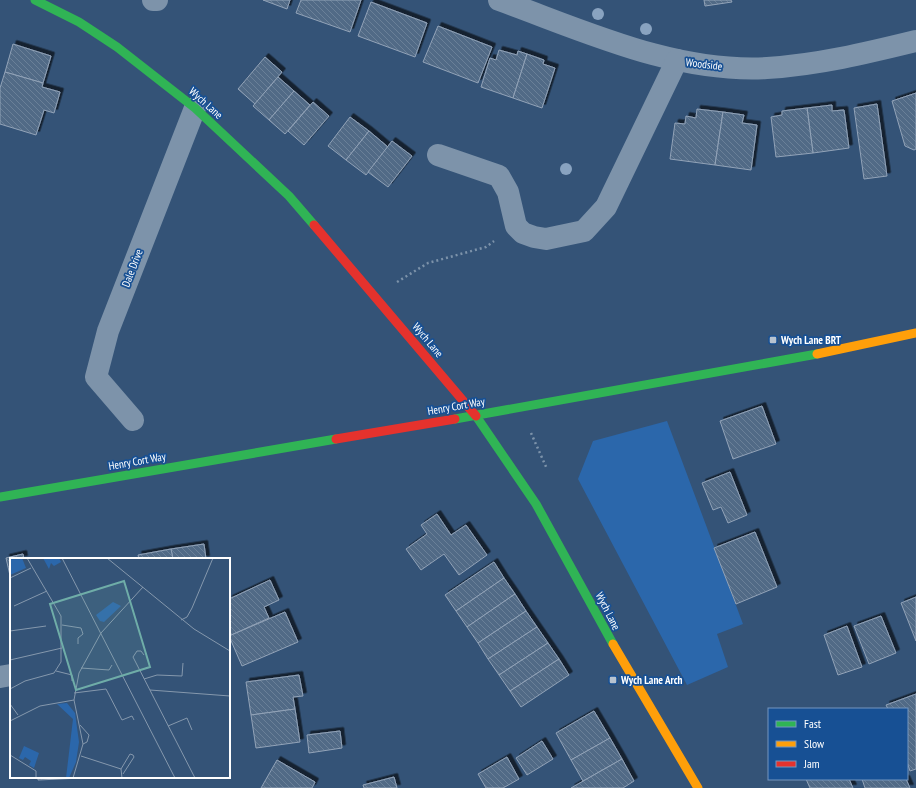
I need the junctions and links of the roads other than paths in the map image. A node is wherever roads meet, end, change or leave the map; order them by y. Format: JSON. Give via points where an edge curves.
{"nodes":[{"id":1,"x":35,"y":0,"type":"edge"},
{"id":2,"x":153,"y":0,"type":"edge"},
{"id":3,"x":157,"y":0,"type":"edge"},
{"id":4,"x":499,"y":0,"type":"edge"},
{"id":5,"x":916,"y":40,"type":"edge"},
{"id":6,"x":677,"y":60,"type":"junction"},
{"id":7,"x":195,"y":108,"type":"junction"},
{"id":8,"x":438,"y":155,"type":"dead end"},
{"id":9,"x":916,"y":333,"type":"edge"},
{"id":10,"x":475,"y":415,"type":"junction"},
{"id":11,"x":133,"y":420,"type":"dead end"},
{"id":12,"x":0,"y":497,"type":"edge"},
{"id":13,"x":10,"y":675,"type":"edge"},
{"id":14,"x":0,"y":677,"type":"edge"},
{"id":15,"x":698,"y":788,"type":"edge"}],
"edges":[{"from":1,"to":7,"type":"street","name":"Wych Lane","via":[[79,22],[117,47]]},
{"from":2,"to":3,"type":"street"},
{"from":4,"to":6,"type":"street","name":"Woodside","via":[[626,47]]},
{"from":5,"to":6,"type":"street","name":"Woodside","via":[[803,65],[766,68],[720,66]]},
{"from":6,"to":8,"type":"street","via":[[606,208],[584,231],[546,239],[523,233],[516,226],[508,192],[499,176]]},
{"from":7,"to":10,"type":"street","name":"Wych Lane","via":[[288,196]]},
{"from":7,"to":11,"type":"street","name":"Dale Drive","via":[[108,331],[96,377]]},
{"from":9,"to":10,"type":"street","name":"Henry Cort Way","via":[[805,357]]},
{"from":10,"to":12,"type":"street","name":"Henry Cort Way"},
{"from":10,"to":15,"type":"street","name":"Wych Lane","via":[[536,504],[628,672]]},
{"from":13,"to":14,"type":"street"}]}
